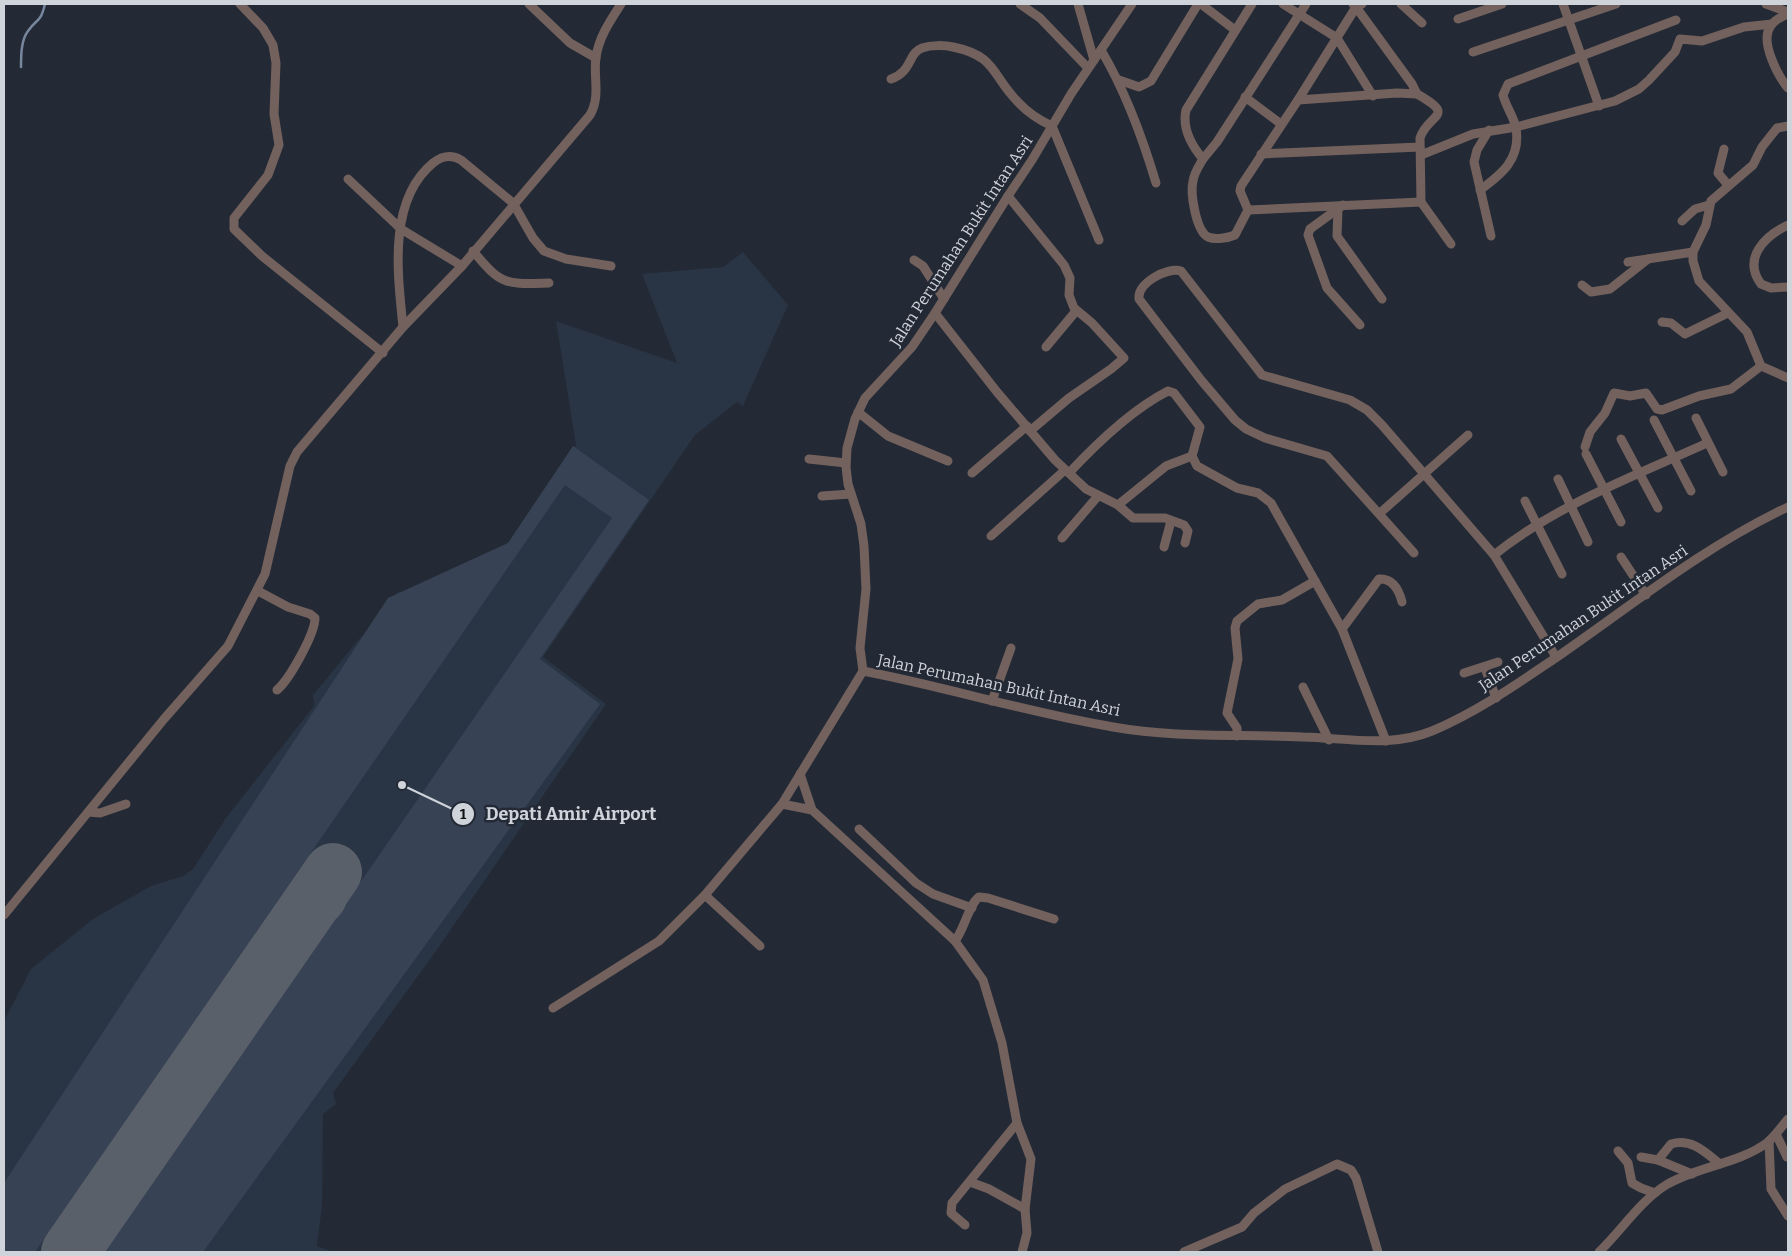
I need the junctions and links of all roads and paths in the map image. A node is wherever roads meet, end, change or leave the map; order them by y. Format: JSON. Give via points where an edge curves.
{"nodes":[{"id":1,"x":240,"y":4,"type":"edge"},
{"id":2,"x":529,"y":4,"type":"edge"},
{"id":3,"x":621,"y":4,"type":"edge"},
{"id":4,"x":1020,"y":4,"type":"edge"},
{"id":5,"x":1078,"y":4,"type":"edge"},
{"id":6,"x":1132,"y":4,"type":"edge"},
{"id":7,"x":1199,"y":4,"type":"edge"},
{"id":8,"x":1252,"y":4,"type":"edge"},
{"id":9,"x":1283,"y":4,"type":"edge"},
{"id":10,"x":1306,"y":4,"type":"edge"},
{"id":11,"x":1401,"y":4,"type":"edge"},
{"id":12,"x":1502,"y":4,"type":"edge"},
{"id":13,"x":1562,"y":4,"type":"edge"},
{"id":14,"x":1616,"y":4,"type":"edge"},
{"id":15,"x":1766,"y":4,"type":"edge"},
{"id":16,"x":1357,"y":5,"type":"edge"},
{"id":17,"x":1788,"y":13,"type":"edge"},
{"id":18,"x":1299,"y":14,"type":"junction"},
{"id":19,"x":1458,"y":19,"type":"dead end"},
{"id":20,"x":1676,"y":20,"type":"dead end"},
{"id":21,"x":1569,"y":21,"type":"junction"},
{"id":22,"x":1422,"y":24,"type":"dead end"},
{"id":23,"x":1772,"y":24,"type":"junction"},
{"id":24,"x":1235,"y":30,"type":"junction"},
{"id":25,"x":1337,"y":38,"type":"junction"},
{"id":26,"x":1101,"y":50,"type":"junction"},
{"id":27,"x":1473,"y":52,"type":"dead end"},
{"id":28,"x":1583,"y":56,"type":"junction"},
{"id":29,"x":596,"y":58,"type":"junction"},
{"id":30,"x":1094,"y":60,"type":"junction"},
{"id":31,"x":1088,"y":68,"type":"junction"},
{"id":32,"x":891,"y":79,"type":"dead end"},
{"id":33,"x":1119,"y":80,"type":"junction"},
{"id":34,"x":1788,"y":88,"type":"edge"},
{"id":35,"x":1416,"y":94,"type":"junction"},
{"id":36,"x":1373,"y":96,"type":"junction"},
{"id":37,"x":1245,"y":97,"type":"junction"},
{"id":38,"x":1298,"y":100,"type":"junction"},
{"id":39,"x":1599,"y":106,"type":"junction"},
{"id":40,"x":1281,"y":124,"type":"junction"},
{"id":41,"x":1052,"y":126,"type":"junction"},
{"id":42,"x":1788,"y":126,"type":"edge"},
{"id":43,"x":1516,"y":127,"type":"junction"},
{"id":44,"x":1489,"y":130,"type":"junction"},
{"id":45,"x":1724,"y":149,"type":"dead end"},
{"id":46,"x":1420,"y":151,"type":"junction"},
{"id":47,"x":1261,"y":154,"type":"junction"},
{"id":48,"x":1203,"y":159,"type":"junction"},
{"id":49,"x":348,"y":179,"type":"dead end"},
{"id":50,"x":1156,"y":183,"type":"dead end"},
{"id":51,"x":1728,"y":184,"type":"junction"},
{"id":52,"x":1480,"y":190,"type":"junction"},
{"id":53,"x":1008,"y":196,"type":"junction"},
{"id":54,"x":1421,"y":202,"type":"junction"},
{"id":55,"x":513,"y":203,"type":"junction"},
{"id":56,"x":1709,"y":205,"type":"junction"},
{"id":57,"x":1341,"y":207,"type":"junction"},
{"id":58,"x":1248,"y":210,"type":"junction"},
{"id":59,"x":1682,"y":221,"type":"dead end"},
{"id":60,"x":1788,"y":225,"type":"edge"},
{"id":61,"x":401,"y":229,"type":"junction"},
{"id":62,"x":1490,"y":236,"type":"dead end"},
{"id":63,"x":1099,"y":240,"type":"dead end"},
{"id":64,"x":1451,"y":244,"type":"dead end"},
{"id":65,"x":473,"y":251,"type":"junction"},
{"id":66,"x":1693,"y":252,"type":"junction"},
{"id":67,"x":1648,"y":259,"type":"junction"},
{"id":68,"x":914,"y":260,"type":"dead end"},
{"id":69,"x":1628,"y":262,"type":"dead end"},
{"id":70,"x":462,"y":266,"type":"junction"},
{"id":71,"x":611,"y":266,"type":"dead end"},
{"id":72,"x":549,"y":283,"type":"dead end"},
{"id":73,"x":1582,"y":285,"type":"dead end"},
{"id":74,"x":1788,"y":287,"type":"edge"},
{"id":75,"x":944,"y":299,"type":"junction"},
{"id":76,"x":1382,"y":299,"type":"dead end"},
{"id":77,"x":1076,"y":311,"type":"junction"},
{"id":78,"x":935,"y":313,"type":"junction"},
{"id":79,"x":1728,"y":313,"type":"junction"},
{"id":80,"x":1662,"y":322,"type":"dead end"},
{"id":81,"x":1360,"y":326,"type":"dead end"},
{"id":82,"x":403,"y":327,"type":"junction"},
{"id":83,"x":1046,"y":346,"type":"dead end"},
{"id":84,"x":383,"y":353,"type":"junction"},
{"id":85,"x":1761,"y":366,"type":"junction"},
{"id":86,"x":1788,"y":378,"type":"edge"},
{"id":87,"x":858,"y":412,"type":"junction"},
{"id":88,"x":1696,"y":418,"type":"dead end"},
{"id":89,"x":1654,"y":420,"type":"dead end"},
{"id":90,"x":1028,"y":429,"type":"junction"},
{"id":91,"x":1468,"y":436,"type":"dead end"},
{"id":92,"x":1621,"y":439,"type":"dead end"},
{"id":93,"x":1707,"y":443,"type":"junction"},
{"id":94,"x":1192,"y":456,"type":"junction"},
{"id":95,"x":809,"y":459,"type":"dead end"},
{"id":96,"x":1673,"y":459,"type":"junction"},
{"id":97,"x":948,"y":461,"type":"dead end"},
{"id":98,"x":846,"y":463,"type":"junction"},
{"id":99,"x":1067,"y":472,"type":"junction"},
{"id":100,"x":1722,"y":472,"type":"dead end"},
{"id":101,"x":972,"y":473,"type":"dead end"},
{"id":102,"x":1426,"y":473,"type":"junction"},
{"id":103,"x":1640,"y":474,"type":"junction"},
{"id":104,"x":1558,"y":479,"type":"dead end"},
{"id":105,"x":1605,"y":491,"type":"junction"},
{"id":106,"x":1691,"y":491,"type":"dead end"},
{"id":107,"x":851,"y":494,"type":"junction"},
{"id":108,"x":822,"y":496,"type":"dead end"},
{"id":109,"x":1098,"y":496,"type":"junction"},
{"id":110,"x":1525,"y":502,"type":"dead end"},
{"id":111,"x":1118,"y":505,"type":"junction"},
{"id":112,"x":1571,"y":507,"type":"junction"},
{"id":113,"x":1788,"y":507,"type":"edge"},
{"id":114,"x":1658,"y":508,"type":"dead end"},
{"id":115,"x":1380,"y":514,"type":"junction"},
{"id":116,"x":1171,"y":521,"type":"junction"},
{"id":117,"x":1621,"y":522,"type":"dead end"},
{"id":118,"x":1536,"y":525,"type":"junction"},
{"id":119,"x":991,"y":536,"type":"dead end"},
{"id":120,"x":1062,"y":538,"type":"dead end"},
{"id":121,"x":1588,"y":542,"type":"dead end"},
{"id":122,"x":1186,"y":543,"type":"dead end"},
{"id":123,"x":1164,"y":547,"type":"dead end"},
{"id":124,"x":1414,"y":554,"type":"dead end"},
{"id":125,"x":1494,"y":555,"type":"junction"},
{"id":126,"x":1621,"y":557,"type":"dead end"},
{"id":127,"x":1562,"y":574,"type":"dead end"},
{"id":128,"x":1315,"y":581,"type":"junction"},
{"id":129,"x":258,"y":591,"type":"junction"},
{"id":130,"x":1646,"y":595,"type":"junction"},
{"id":131,"x":1402,"y":602,"type":"dead end"},
{"id":132,"x":1342,"y":629,"type":"junction"},
{"id":133,"x":1011,"y":648,"type":"dead end"},
{"id":134,"x":1556,"y":657,"type":"junction"},
{"id":135,"x":1498,"y":662,"type":"dead end"},
{"id":136,"x":1485,"y":668,"type":"junction"},
{"id":137,"x":863,"y":671,"type":"junction"},
{"id":138,"x":1464,"y":674,"type":"dead end"},
{"id":139,"x":1303,"y":687,"type":"dead end"},
{"id":140,"x":277,"y":690,"type":"dead end"},
{"id":141,"x":1496,"y":698,"type":"junction"},
{"id":142,"x":992,"y":701,"type":"junction"},
{"id":143,"x":1237,"y":736,"type":"junction"},
{"id":144,"x":1329,"y":740,"type":"junction"},
{"id":145,"x":1386,"y":741,"type":"junction"},
{"id":146,"x":800,"y":774,"type":"junction"},
{"id":147,"x":126,"y":804,"type":"dead end"},
{"id":148,"x":782,"y":804,"type":"junction"},
{"id":149,"x":812,"y":810,"type":"junction"},
{"id":150,"x":89,"y":812,"type":"junction"},
{"id":151,"x":859,"y":829,"type":"dead end"},
{"id":152,"x":902,"y":872,"type":"junction"},
{"id":153,"x":893,"y":883,"type":"junction"},
{"id":154,"x":705,"y":895,"type":"junction"},
{"id":155,"x":972,"y":908,"type":"junction"},
{"id":156,"x":4,"y":915,"type":"edge"},
{"id":157,"x":1054,"y":919,"type":"dead end"},
{"id":158,"x":955,"y":941,"type":"junction"},
{"id":159,"x":760,"y":946,"type":"dead end"},
{"id":160,"x":553,"y":1008,"type":"dead end"},
{"id":161,"x":1788,"y":1118,"type":"edge"},
{"id":162,"x":1018,"y":1123,"type":"junction"},
{"id":163,"x":1773,"y":1138,"type":"junction"},
{"id":164,"x":1618,"y":1151,"type":"dead end"},
{"id":165,"x":1640,"y":1157,"type":"dead end"},
{"id":166,"x":1787,"y":1157,"type":"dead end"},
{"id":167,"x":1658,"y":1160,"type":"junction"},
{"id":168,"x":1720,"y":1164,"type":"junction"},
{"id":169,"x":1692,"y":1174,"type":"junction"},
{"id":170,"x":970,"y":1182,"type":"junction"},
{"id":171,"x":1655,"y":1193,"type":"junction"},
{"id":172,"x":1025,"y":1209,"type":"junction"},
{"id":173,"x":1788,"y":1216,"type":"edge"},
{"id":174,"x":965,"y":1225,"type":"dead end"},
{"id":175,"x":1022,"y":1252,"type":"edge"},
{"id":176,"x":1184,"y":1252,"type":"edge"},
{"id":177,"x":1378,"y":1252,"type":"edge"},
{"id":178,"x":1599,"y":1252,"type":"edge"}],
"edges":[{"from":1,"to":84,"type":"street","via":[[263,28],[273,45],[276,63],[274,114],[279,145],[268,175],[234,218],[234,228],[262,256]]},
{"from":2,"to":29,"type":"street","via":[[570,43]]},
{"from":3,"to":29,"type":"street","via":[[601,37]]},
{"from":4,"to":31,"type":"street","via":[[1040,18]]},
{"from":5,"to":30,"type":"street"},
{"from":6,"to":26,"type":"street","name":"Jalan Perumahan Bukit Intan Asri"},
{"from":7,"to":24,"type":"street"},
{"from":7,"to":33,"type":"street","via":[[1151,81],[1139,87]]},
{"from":8,"to":24,"type":"street"},
{"from":9,"to":18,"type":"street"},
{"from":10,"to":18,"type":"street"},
{"from":11,"to":22,"type":"street"},
{"from":12,"to":19,"type":"street"},
{"from":13,"to":21,"type":"street"},
{"from":14,"to":21,"type":"street"},
{"from":15,"to":17,"type":"street"},
{"from":16,"to":25,"type":"street"},
{"from":16,"to":35,"type":"street"},
{"from":17,"to":23,"type":"street"},
{"from":18,"to":25,"type":"street"},
{"from":18,"to":37,"type":"street"},
{"from":20,"to":28,"type":"street"},
{"from":21,"to":27,"type":"street"},
{"from":21,"to":28,"type":"street"},
{"from":23,"to":34,"type":"street","via":[[1768,29],[1769,49],[1775,69]]},
{"from":23,"to":39,"type":"street","via":[[1744,27],[1702,41],[1680,39],[1675,52],[1639,89]]},
{"from":24,"to":48,"type":"street","via":[[1186,110],[1186,128]]},
{"from":25,"to":36,"type":"street"},
{"from":25,"to":38,"type":"street"},
{"from":26,"to":30,"type":"street","name":"Jalan Perumahan Bukit Intan Asri"},
{"from":26,"to":33,"type":"street"},
{"from":28,"to":39,"type":"street"},
{"from":28,"to":43,"type":"street","via":[[1508,84],[1503,95]]},
{"from":29,"to":55,"type":"street","via":[[596,106]]},
{"from":30,"to":31,"type":"street","name":"Jalan Perumahan Bukit Intan Asri"},
{"from":31,"to":41,"type":"street","name":"Jalan Perumahan Bukit Intan Asri"},
{"from":32,"to":41,"type":"street","via":[[905,71],[921,48],[946,46],[963,49],[982,57],[1018,103],[1038,120]]},
{"from":33,"to":50,"type":"street"},
{"from":35,"to":36,"type":"street"},
{"from":35,"to":46,"type":"street","via":[[1438,110],[1422,133]]},
{"from":36,"to":38,"type":"street"},
{"from":37,"to":40,"type":"street"},
{"from":37,"to":48,"type":"street"},
{"from":38,"to":40,"type":"street"},
{"from":39,"to":43,"type":"street"},
{"from":40,"to":47,"type":"street"},
{"from":41,"to":53,"type":"street","name":"Jalan Perumahan Bukit Intan Asri"},
{"from":41,"to":63,"type":"street"},
{"from":42,"to":51,"type":"street","via":[[1777,128],[1753,165]]},
{"from":43,"to":44,"type":"street"},
{"from":43,"to":52,"type":"street","via":[[1512,162]]},
{"from":44,"to":46,"type":"street"},
{"from":44,"to":52,"type":"street","via":[[1475,156]]},
{"from":45,"to":51,"type":"street","via":[[1718,173]]},
{"from":46,"to":47,"type":"street"},
{"from":46,"to":54,"type":"street"},
{"from":47,"to":58,"type":"street","via":[[1240,187]]},
{"from":48,"to":58,"type":"street","via":[[1195,174],[1192,191],[1195,213],[1204,234],[1215,238],[1235,236]]},
{"from":49,"to":61,"type":"street"},
{"from":51,"to":56,"type":"street"},
{"from":52,"to":62,"type":"street"},
{"from":53,"to":75,"type":"street","name":"Jalan Perumahan Bukit Intan Asri"},
{"from":53,"to":77,"type":"street","via":[[1064,265],[1070,278],[1070,301]]},
{"from":54,"to":57,"type":"street"},
{"from":54,"to":64,"type":"street"},
{"from":55,"to":61,"type":"street","via":[[468,166],[449,156],[436,161],[417,182],[406,206]]},
{"from":55,"to":65,"type":"street"},
{"from":55,"to":71,"type":"street","via":[[538,246],[549,254],[566,260]]},
{"from":56,"to":59,"type":"street","via":[[1695,209]]},
{"from":56,"to":66,"type":"street","via":[[1706,225]]},
{"from":57,"to":58,"type":"street"},
{"from":57,"to":76,"type":"street","via":[[1336,236]]},
{"from":57,"to":81,"type":"street","via":[[1310,229],[1308,238],[1328,290]]},
{"from":60,"to":74,"type":"street","via":[[1769,236],[1754,253],[1761,284],[1771,288]]},
{"from":61,"to":70,"type":"street"},
{"from":61,"to":82,"type":"street","via":[[398,275]]},
{"from":65,"to":70,"type":"street"},
{"from":65,"to":72,"type":"street","via":[[502,281]]},
{"from":66,"to":67,"type":"street"},
{"from":66,"to":79,"type":"street","via":[[1700,281]]},
{"from":67,"to":69,"type":"street"},
{"from":67,"to":73,"type":"street","via":[[1610,289],[1591,292]]},
{"from":68,"to":75,"type":"street","via":[[923,266]]},
{"from":70,"to":82,"type":"street"},
{"from":75,"to":78,"type":"street","name":"Jalan Perumahan Bukit Intan Asri"},
{"from":77,"to":83,"type":"street"},
{"from":77,"to":90,"type":"street","via":[[1092,323],[1124,358]]},
{"from":78,"to":87,"type":"street","name":"Jalan Perumahan Bukit Intan Asri","via":[[912,347],[868,394]]},
{"from":78,"to":90,"type":"street"},
{"from":79,"to":80,"type":"street","via":[[1685,334],[1671,323]]},
{"from":79,"to":85,"type":"street","via":[[1747,332]]},
{"from":82,"to":84,"type":"street"},
{"from":84,"to":129,"type":"street","via":[[290,466],[265,574]]},
{"from":85,"to":86,"type":"street"},
{"from":85,"to":105,"type":"street","via":[[1730,389],[1662,410],[1646,392],[1630,396],[1614,393],[1605,413],[1590,432],[1586,450]]},
{"from":87,"to":97,"type":"street","via":[[888,436]]},
{"from":87,"to":98,"type":"street","name":"Jalan Perumahan Bukit Intan Asri","via":[[849,438]]},
{"from":88,"to":93,"type":"street"},
{"from":89,"to":96,"type":"street"},
{"from":90,"to":99,"type":"street"},
{"from":90,"to":101,"type":"street"},
{"from":91,"to":102,"type":"street"},
{"from":92,"to":103,"type":"street"},
{"from":93,"to":96,"type":"street"},
{"from":93,"to":100,"type":"street"},
{"from":94,"to":99,"type":"street","via":[[1200,433],[1199,425],[1174,393],[1168,391],[1145,404]]},
{"from":94,"to":111,"type":"street","via":[[1166,466]]},
{"from":94,"to":128,"type":"street","via":[[1197,466],[1209,474],[1237,488],[1258,493],[1271,503]]},
{"from":95,"to":98,"type":"street"},
{"from":96,"to":103,"type":"street"},
{"from":96,"to":106,"type":"street"},
{"from":98,"to":107,"type":"street","name":"Jalan Perumahan Bukit Intan Asri"},
{"from":99,"to":109,"type":"street"},
{"from":99,"to":119,"type":"street"},
{"from":102,"to":115,"type":"street"},
{"from":102,"to":115,"type":"street","via":[[1359,404],[1260,373],[1181,271],[1172,270],[1144,285],[1138,294],[1139,299],[1225,410],[1256,434],[1327,456]]},
{"from":102,"to":125,"type":"street"},
{"from":103,"to":105,"type":"street"},
{"from":103,"to":114,"type":"street"},
{"from":104,"to":112,"type":"street"},
{"from":105,"to":112,"type":"street"},
{"from":105,"to":117,"type":"street"},
{"from":107,"to":108,"type":"street"},
{"from":107,"to":137,"type":"street","name":"Jalan Perumahan Bukit Intan Asri","via":[[864,546],[866,589],[860,648]]},
{"from":109,"to":111,"type":"street"},
{"from":109,"to":120,"type":"street"},
{"from":110,"to":118,"type":"street"},
{"from":111,"to":116,"type":"street","via":[[1136,518]]},
{"from":112,"to":118,"type":"street"},
{"from":112,"to":121,"type":"street"},
{"from":113,"to":130,"type":"street","name":"Jalan Perumahan Bukit Intan Asri","via":[[1714,548]]},
{"from":115,"to":124,"type":"street"},
{"from":116,"to":122,"type":"street","via":[[1188,528]]},
{"from":116,"to":123,"type":"street"},
{"from":118,"to":125,"type":"street"},
{"from":118,"to":127,"type":"street"},
{"from":125,"to":134,"type":"street"},
{"from":126,"to":130,"type":"street"},
{"from":128,"to":132,"type":"street"},
{"from":128,"to":143,"type":"street","via":[[1282,600],[1258,604],[1237,621],[1238,659],[1227,711]]},
{"from":129,"to":140,"type":"street","via":[[315,618],[286,681]]},
{"from":129,"to":150,"type":"street","via":[[228,646]]},
{"from":130,"to":134,"type":"street","name":"Jalan Perumahan Bukit Intan Asri"},
{"from":131,"to":132,"type":"street","via":[[1394,584],[1379,579]]},
{"from":132,"to":145,"type":"street"},
{"from":133,"to":142,"type":"street"},
{"from":134,"to":141,"type":"street","name":"Jalan Perumahan Bukit Intan Asri"},
{"from":135,"to":136,"type":"street"},
{"from":136,"to":138,"type":"street"},
{"from":136,"to":141,"type":"street"},
{"from":137,"to":142,"type":"street","name":"Jalan Perumahan Bukit Intan Asri"},
{"from":137,"to":146,"type":"street"},
{"from":139,"to":144,"type":"street"},
{"from":141,"to":145,"type":"street","name":"Jalan Perumahan Bukit Intan Asri","via":[[1430,731]]},
{"from":142,"to":143,"type":"street","name":"Jalan Perumahan Bukit Intan Asri","via":[[1114,728]]},
{"from":143,"to":144,"type":"street","name":"Jalan Perumahan Bukit Intan Asri"},
{"from":144,"to":145,"type":"street","name":"Jalan Perumahan Bukit Intan Asri"},
{"from":146,"to":148,"type":"street"},
{"from":146,"to":149,"type":"street"},
{"from":147,"to":150,"type":"street"},
{"from":148,"to":149,"type":"street"},
{"from":148,"to":154,"type":"street"},
{"from":149,"to":153,"type":"street"},
{"from":150,"to":156,"type":"street"},
{"from":151,"to":152,"type":"street"},
{"from":152,"to":153,"type":"street"},
{"from":152,"to":155,"type":"street","via":[[933,894]]},
{"from":153,"to":158,"type":"street"},
{"from":154,"to":159,"type":"street"},
{"from":154,"to":160,"type":"street","via":[[659,941]]},
{"from":155,"to":157,"type":"street","via":[[976,899],[984,896]]},
{"from":155,"to":158,"type":"street"},
{"from":158,"to":162,"type":"street","via":[[983,980],[991,1001]]},
{"from":161,"to":163,"type":"street"},
{"from":162,"to":170,"type":"street"},
{"from":162,"to":172,"type":"street","via":[[1031,1159]]},
{"from":163,"to":166,"type":"street"},
{"from":163,"to":168,"type":"street","via":[[1749,1153]]},
{"from":163,"to":173,"type":"street","via":[[1771,1189]]},
{"from":164,"to":171,"type":"street","via":[[1628,1163],[1633,1184]]},
{"from":165,"to":167,"type":"street"},
{"from":167,"to":168,"type":"street","via":[[1671,1144],[1686,1142]]},
{"from":167,"to":169,"type":"street"},
{"from":168,"to":169,"type":"street"},
{"from":169,"to":171,"type":"street"},
{"from":170,"to":172,"type":"street","via":[[989,1188]]},
{"from":170,"to":174,"type":"street","via":[[950,1208],[954,1217]]},
{"from":171,"to":178,"type":"street"},
{"from":172,"to":175,"type":"street","via":[[1026,1233]]},
{"from":176,"to":177,"type":"street","via":[[1242,1227],[1254,1213],[1285,1190],[1337,1164],[1351,1170],[1356,1178]]}]}
